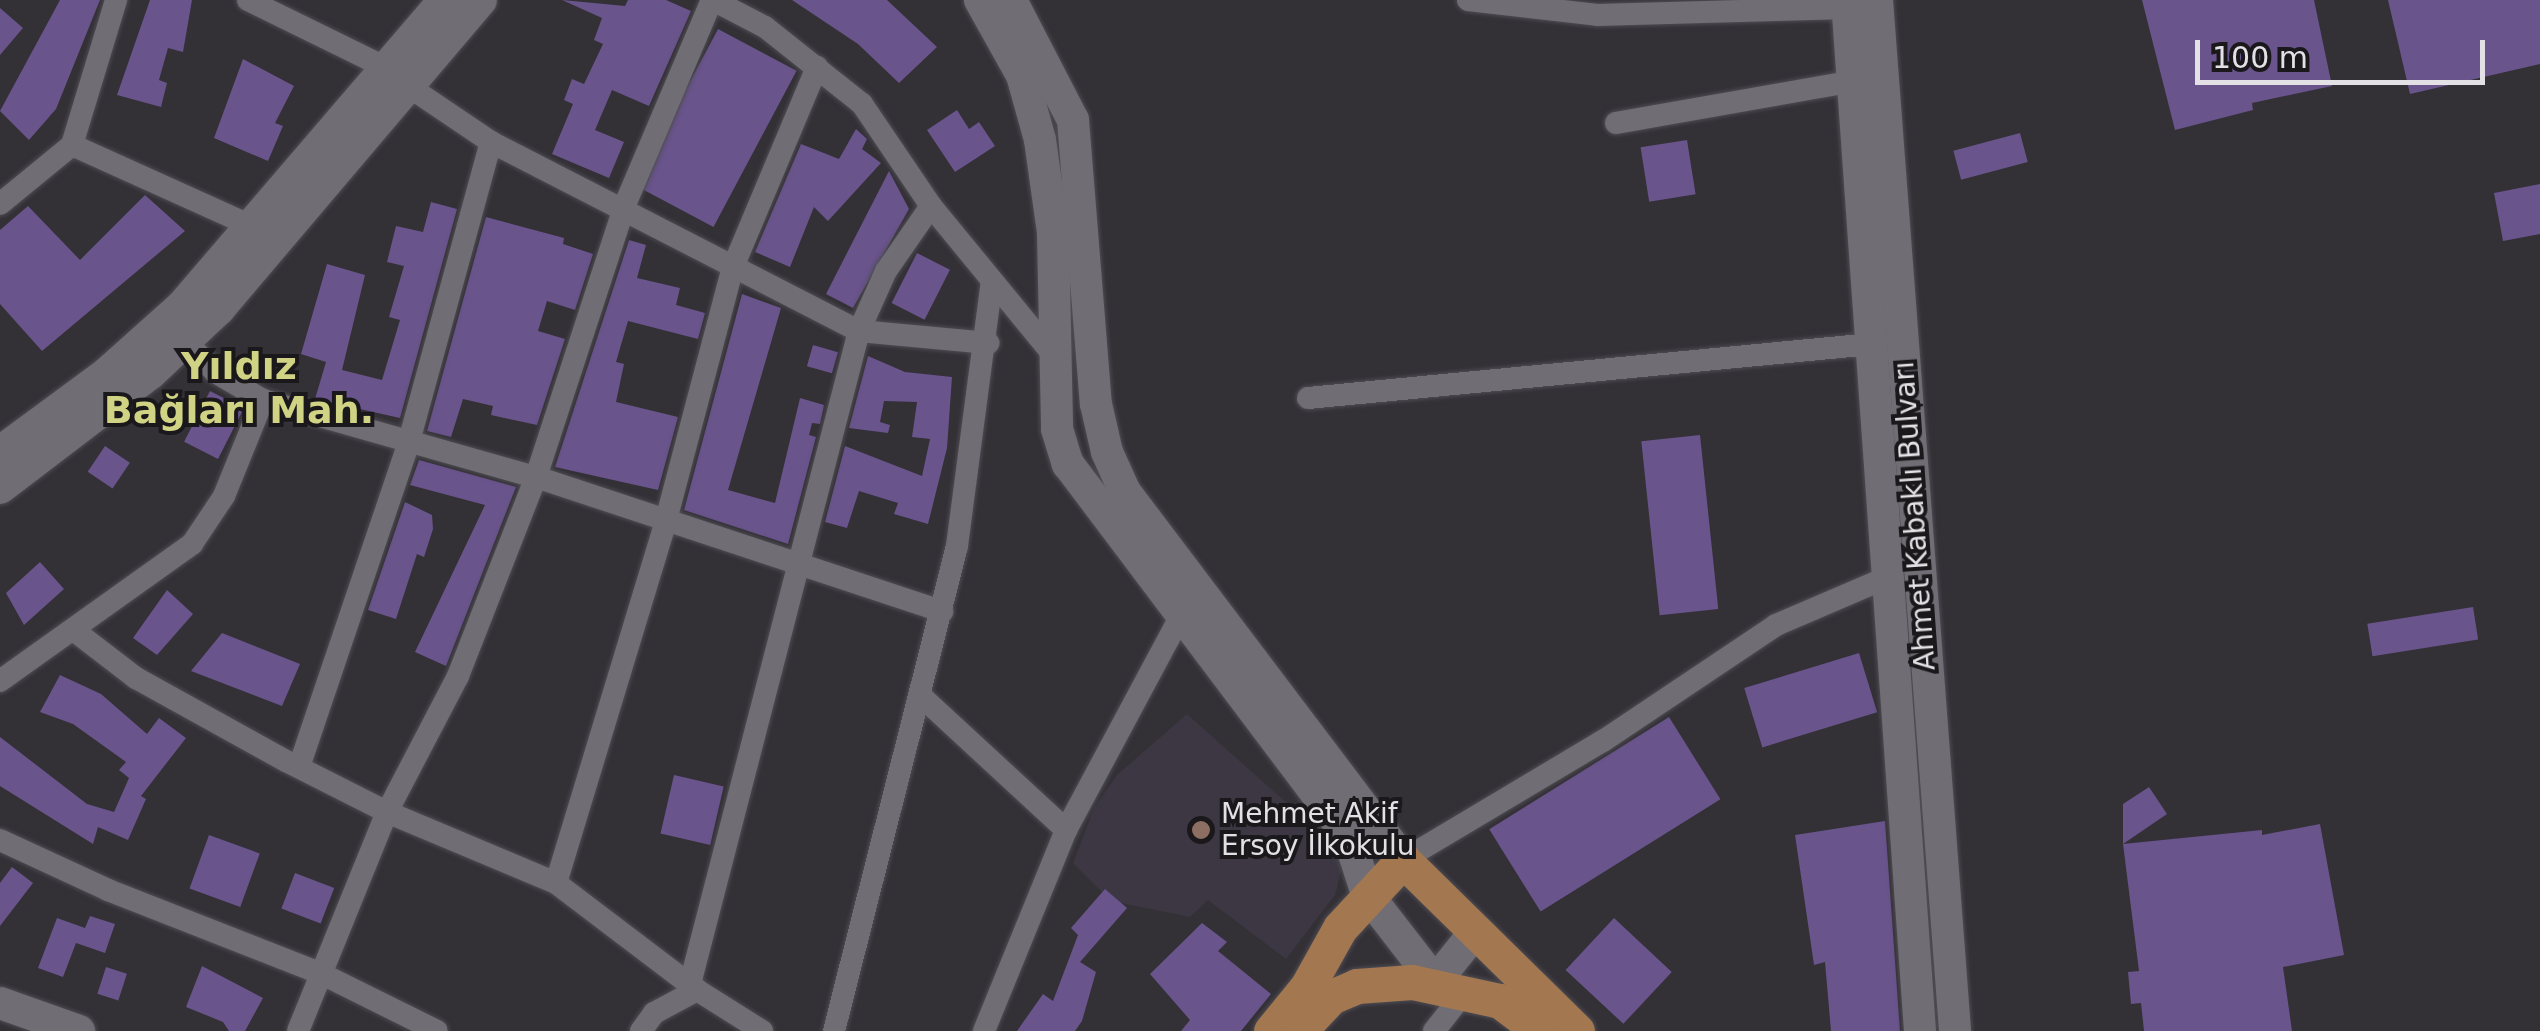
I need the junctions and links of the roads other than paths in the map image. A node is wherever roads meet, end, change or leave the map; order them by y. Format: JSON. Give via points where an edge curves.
{"nodes":[{"id":1,"x":116,"y":0,"type":"edge"},
{"id":2,"x":248,"y":0,"type":"edge"},
{"id":3,"x":444,"y":0,"type":"edge"},
{"id":4,"x":480,"y":0,"type":"edge"},
{"id":5,"x":712,"y":0,"type":"edge"},
{"id":6,"x":980,"y":0,"type":"edge"},
{"id":7,"x":1010,"y":0,"type":"edge"},
{"id":8,"x":1468,"y":0,"type":"edge"},
{"id":9,"x":1857,"y":3,"type":"edge"},
{"id":10,"x":817,"y":68,"type":"junction"},
{"id":11,"x":397,"y":77,"type":"junction"},
{"id":12,"x":1853,"y":81,"type":"junction"},
{"id":13,"x":1616,"y":123,"type":"dead end"},
{"id":14,"x":491,"y":142,"type":"junction"},
{"id":15,"x":72,"y":145,"type":"junction"},
{"id":16,"x":4,"y":194,"type":"edge"},
{"id":17,"x":931,"y":206,"type":"junction"},
{"id":18,"x":624,"y":207,"type":"junction"},
{"id":19,"x":266,"y":233,"type":"junction"},
{"id":20,"x":733,"y":267,"type":"junction"},
{"id":21,"x":992,"y":281,"type":"junction"},
{"id":22,"x":859,"y":331,"type":"junction"},
{"id":23,"x":186,"y":341,"type":"junction"},
{"id":24,"x":988,"y":343,"type":"junction"},
{"id":25,"x":1872,"y":344,"type":"junction"},
{"id":26,"x":1056,"y":358,"type":"junction"},
{"id":27,"x":1308,"y":398,"type":"dead end"},
{"id":28,"x":263,"y":400,"type":"junction"},
{"id":29,"x":408,"y":445,"type":"junction"},
{"id":30,"x":0,"y":452,"type":"edge"},
{"id":31,"x":536,"y":477,"type":"junction"},
{"id":32,"x":0,"y":488,"type":"edge"},
{"id":33,"x":665,"y":524,"type":"junction"},
{"id":34,"x":798,"y":568,"type":"junction"},
{"id":35,"x":1888,"y":577,"type":"junction"},
{"id":36,"x":942,"y":611,"type":"junction"},
{"id":37,"x":1180,"y":617,"type":"junction"},
{"id":38,"x":76,"y":632,"type":"junction"},
{"id":39,"x":4,"y":671,"type":"edge"},
{"id":40,"x":922,"y":698,"type":"junction"},
{"id":41,"x":299,"y":767,"type":"junction"},
{"id":42,"x":387,"y":812,"type":"junction"},
{"id":43,"x":1066,"y":830,"type":"junction"},
{"id":44,"x":0,"y":840,"type":"edge"},
{"id":45,"x":1403,"y":860,"type":"junction"},
{"id":46,"x":556,"y":883,"type":"junction"},
{"id":47,"x":1367,"y":894,"type":"junction"},
{"id":48,"x":1476,"y":931,"type":"junction"},
{"id":49,"x":322,"y":974,"type":"junction"},
{"id":50,"x":1451,"y":986,"type":"junction"},
{"id":51,"x":693,"y":987,"type":"junction"},
{"id":52,"x":0,"y":1003,"type":"edge"},
{"id":53,"x":79,"y":1031,"type":"edge"},
{"id":54,"x":298,"y":1031,"type":"edge"},
{"id":55,"x":438,"y":1031,"type":"edge"},
{"id":56,"x":641,"y":1031,"type":"edge"},
{"id":57,"x":762,"y":1031,"type":"edge"},
{"id":58,"x":834,"y":1031,"type":"edge"},
{"id":59,"x":984,"y":1031,"type":"edge"},
{"id":60,"x":1271,"y":1031,"type":"edge"},
{"id":61,"x":1299,"y":1031,"type":"edge"},
{"id":62,"x":1434,"y":1031,"type":"edge"},
{"id":63,"x":1540,"y":1031,"type":"edge"},
{"id":64,"x":1577,"y":1031,"type":"edge"},
{"id":65,"x":1920,"y":1031,"type":"edge"},
{"id":66,"x":1956,"y":1031,"type":"edge"}],
"edges":[{"from":1,"to":15,"type":"street"},
{"from":2,"to":11,"type":"street"},
{"from":3,"to":11,"type":"street"},
{"from":4,"to":11,"type":"street"},
{"from":5,"to":10,"type":"street"},
{"from":5,"to":18,"type":"street"},
{"from":6,"to":26,"type":"street","via":[[1022,75],[1040,140],[1054,232]]},
{"from":7,"to":45,"type":"street","via":[[1073,120],[1096,404],[1106,452],[1147,522]]},
{"from":8,"to":9,"type":"street","via":[[1598,15]]},
{"from":9,"to":12,"type":"street","name":"Ahmet Kabaklı Bulvarı"},
{"from":9,"to":66,"type":"street","name":"Ahmet Kabaklı Bulvarı"},
{"from":10,"to":17,"type":"street","via":[[862,104]]},
{"from":10,"to":20,"type":"street"},
{"from":11,"to":14,"type":"street"},
{"from":11,"to":19,"type":"street"},
{"from":12,"to":13,"type":"street"},
{"from":12,"to":25,"type":"street","name":"Ahmet Kabaklı Bulvarı"},
{"from":14,"to":18,"type":"street"},
{"from":14,"to":29,"type":"street"},
{"from":15,"to":16,"type":"street"},
{"from":15,"to":19,"type":"street"},
{"from":17,"to":21,"type":"street"},
{"from":17,"to":22,"type":"street","via":[[886,270]]},
{"from":18,"to":20,"type":"street"},
{"from":18,"to":31,"type":"street"},
{"from":19,"to":23,"type":"street"},
{"from":19,"to":30,"type":"street","via":[[147,338]]},
{"from":20,"to":22,"type":"street"},
{"from":20,"to":33,"type":"street"},
{"from":21,"to":24,"type":"street"},
{"from":21,"to":26,"type":"street"},
{"from":22,"to":24,"type":"street"},
{"from":22,"to":34,"type":"street"},
{"from":23,"to":28,"type":"street","via":[[215,372]]},
{"from":23,"to":32,"type":"street"},
{"from":24,"to":36,"type":"street"},
{"from":25,"to":27,"type":"street"},
{"from":25,"to":35,"type":"street","name":"Ahmet Kabaklı Bulvarı"},
{"from":26,"to":37,"type":"street","via":[[1057,429],[1068,464]]},
{"from":28,"to":29,"type":"street"},
{"from":28,"to":38,"type":"street","via":[[224,496],[192,544]]},
{"from":29,"to":31,"type":"street"},
{"from":29,"to":41,"type":"street"},
{"from":31,"to":33,"type":"street"},
{"from":31,"to":42,"type":"street","via":[[458,676]]},
{"from":33,"to":34,"type":"street"},
{"from":33,"to":46,"type":"street"},
{"from":34,"to":36,"type":"street"},
{"from":34,"to":51,"type":"street"},
{"from":35,"to":45,"type":"street","via":[[1776,625],[1602,741]]},
{"from":35,"to":65,"type":"street","name":"Ahmet Kabaklı Bulvarı"},
{"from":36,"to":40,"type":"street"},
{"from":37,"to":43,"type":"street"},
{"from":37,"to":47,"type":"street","via":[[1348,835]]},
{"from":38,"to":39,"type":"street"},
{"from":38,"to":41,"type":"street","via":[[136,678]]},
{"from":40,"to":43,"type":"street"},
{"from":40,"to":58,"type":"street"},
{"from":41,"to":42,"type":"street"},
{"from":42,"to":46,"type":"street"},
{"from":42,"to":49,"type":"street"},
{"from":43,"to":59,"type":"street"},
{"from":44,"to":49,"type":"street"},
{"from":45,"to":47,"type":"main road"},
{"from":45,"to":48,"type":"main road"},
{"from":46,"to":51,"type":"street"},
{"from":47,"to":50,"type":"street"},
{"from":47,"to":60,"type":"main road"},
{"from":48,"to":50,"type":"street"},
{"from":48,"to":64,"type":"main road"},
{"from":49,"to":54,"type":"street"},
{"from":49,"to":55,"type":"street"},
{"from":50,"to":61,"type":"main road","via":[[1357,986],[1331,996]]},
{"from":50,"to":62,"type":"street"},
{"from":50,"to":63,"type":"main road","via":[[1500,1001]]},
{"from":51,"to":56,"type":"street","via":[[654,1013]]},
{"from":51,"to":57,"type":"street"},
{"from":52,"to":53,"type":"street"}]}
